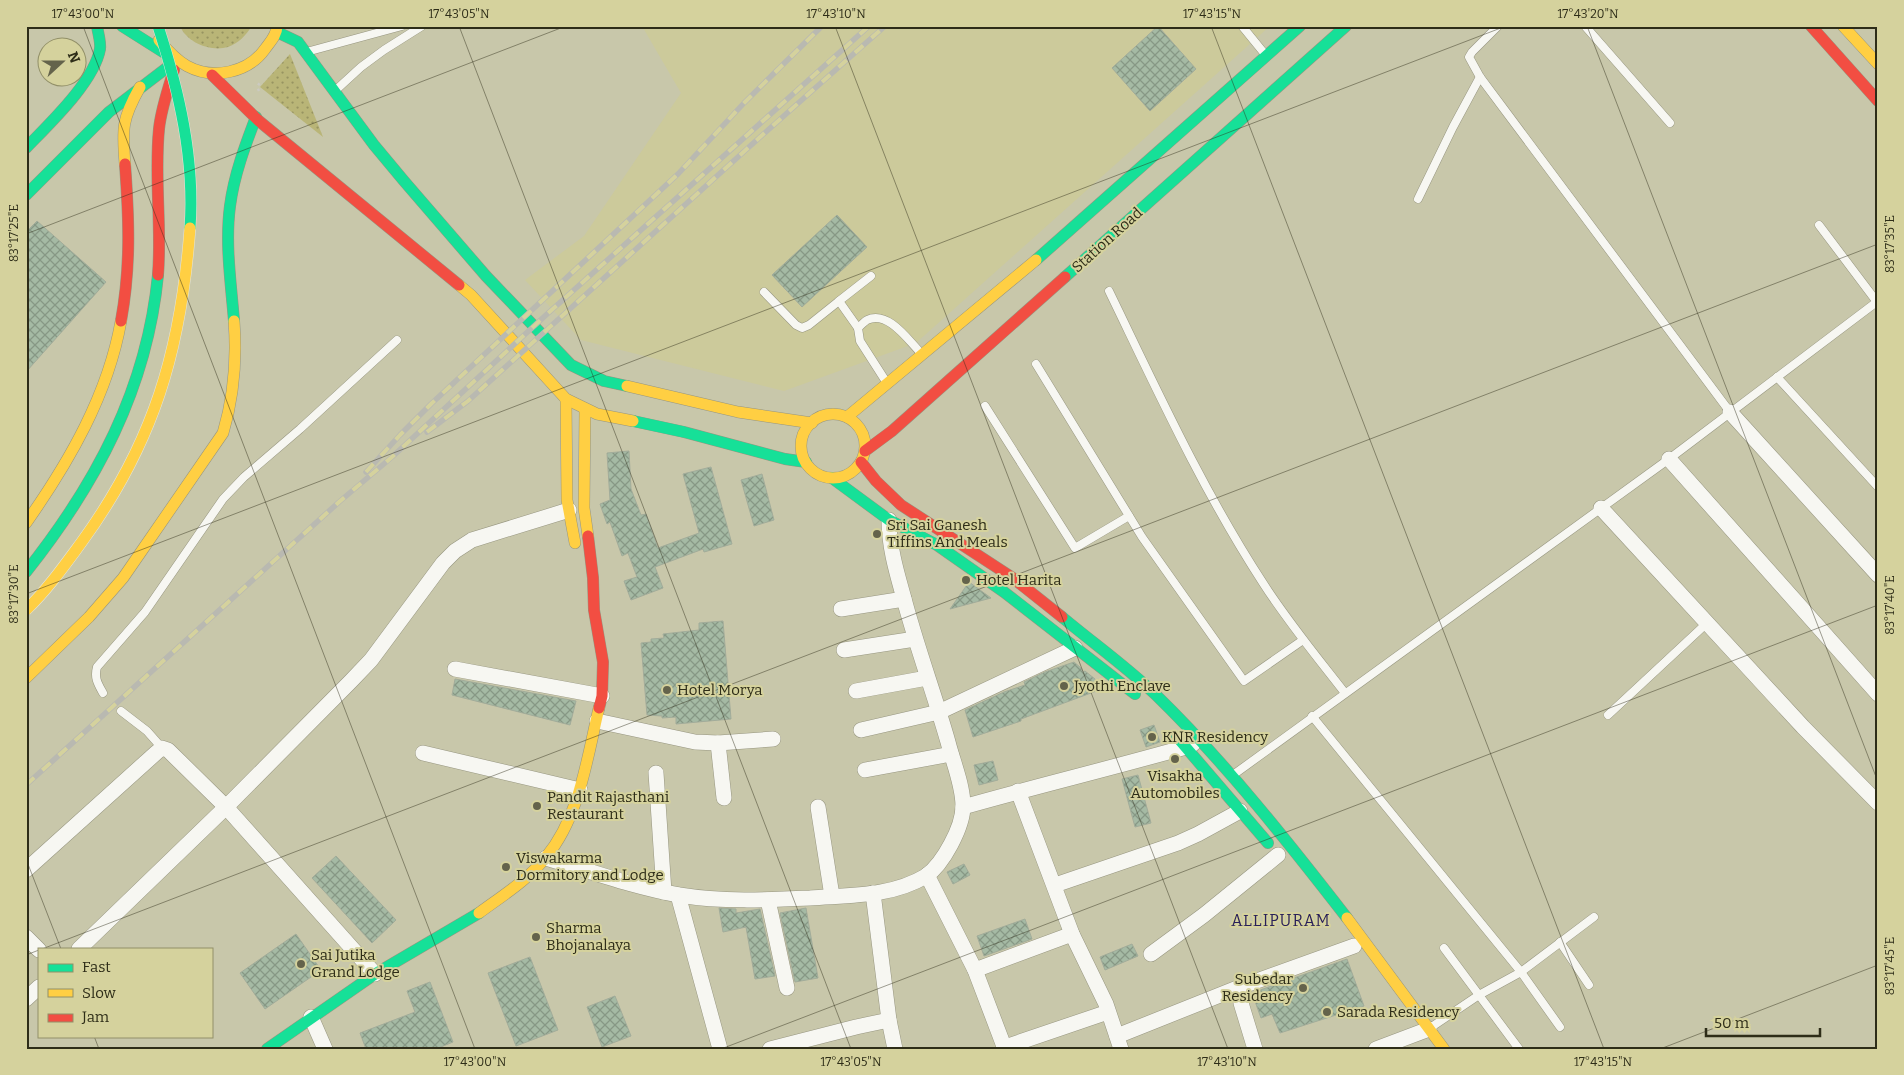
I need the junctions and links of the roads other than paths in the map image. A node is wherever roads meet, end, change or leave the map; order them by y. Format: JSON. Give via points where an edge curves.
{"nodes":[{"id":1,"x":97,"y":26,"type":"edge"},
{"id":2,"x":122,"y":26,"type":"edge"},
{"id":3,"x":151,"y":26,"type":"edge"},
{"id":4,"x":402,"y":26,"type":"edge"},
{"id":5,"x":422,"y":26,"type":"edge"},
{"id":6,"x":1242,"y":26,"type":"edge"},
{"id":7,"x":1300,"y":26,"type":"edge"},
{"id":8,"x":1346,"y":26,"type":"edge"},
{"id":9,"x":1498,"y":26,"type":"edge"},
{"id":10,"x":1584,"y":26,"type":"edge"},
{"id":11,"x":1811,"y":26,"type":"edge"},
{"id":12,"x":1844,"y":26,"type":"edge"},
{"id":13,"x":277,"y":29,"type":"edge"},
{"id":14,"x":305,"y":52,"type":"junction"},
{"id":15,"x":1266,"y":57,"type":"junction"},
{"id":16,"x":177,"y":60,"type":"junction"},
{"id":17,"x":1878,"y":64,"type":"edge"},
{"id":18,"x":212,"y":74,"type":"junction"},
{"id":19,"x":1480,"y":77,"type":"junction"},
{"id":20,"x":140,"y":87,"type":"junction"},
{"id":21,"x":334,"y":91,"type":"junction"},
{"id":22,"x":1878,"y":101,"type":"edge"},
{"id":23,"x":256,"y":117,"type":"junction"},
{"id":24,"x":1670,"y":122,"type":"dead end"},
{"id":25,"x":26,"y":148,"type":"edge"},
{"id":26,"x":26,"y":195,"type":"edge"},
{"id":27,"x":1418,"y":199,"type":"dead end"},
{"id":28,"x":1819,"y":225,"type":"dead end"},
{"id":29,"x":473,"y":262,"type":"junction"},
{"id":30,"x":496,"y":268,"type":"dead end"},
{"id":31,"x":446,"y":273,"type":"junction"},
{"id":32,"x":871,"y":276,"type":"dead end"},
{"id":33,"x":764,"y":292,"type":"dead end"},
{"id":34,"x":1109,"y":292,"type":"dead end"},
{"id":35,"x":839,"y":301,"type":"junction"},
{"id":36,"x":1877,"y":302,"type":"edge"},
{"id":37,"x":462,"y":303,"type":"dead end"},
{"id":38,"x":534,"y":309,"type":"dead end"},
{"id":39,"x":858,"y":328,"type":"junction"},
{"id":40,"x":397,"y":340,"type":"dead end"},
{"id":41,"x":923,"y":356,"type":"junction"},
{"id":42,"x":1036,"y":364,"type":"dead end"},
{"id":43,"x":571,"y":365,"type":"junction"},
{"id":44,"x":530,"y":375,"type":"dead end"},
{"id":45,"x":1777,"y":377,"type":"junction"},
{"id":46,"x":552,"y":384,"type":"junction"},
{"id":47,"x":888,"y":384,"type":"junction"},
{"id":48,"x":566,"y":399,"type":"junction"},
{"id":49,"x":985,"y":406,"type":"dead end"},
{"id":50,"x":585,"y":409,"type":"junction"},
{"id":51,"x":1730,"y":412,"type":"junction"},
{"id":52,"x":848,"y":417,"type":"junction"},
{"id":53,"x":812,"y":423,"type":"junction"},
{"id":54,"x":863,"y":456,"type":"junction"},
{"id":55,"x":1669,"y":459,"type":"junction"},
{"id":56,"x":806,"y":462,"type":"junction"},
{"id":57,"x":832,"y":478,"type":"junction"},
{"id":58,"x":1878,"y":487,"type":"edge"},
{"id":59,"x":1601,"y":508,"type":"junction"},
{"id":60,"x":568,"y":510,"type":"junction"},
{"id":61,"x":1129,"y":516,"type":"junction"},
{"id":62,"x":889,"y":520,"type":"junction"},
{"id":63,"x":26,"y":524,"type":"edge"},
{"id":64,"x":577,"y":557,"type":"dead end"},
{"id":65,"x":26,"y":572,"type":"edge"},
{"id":66,"x":1878,"y":575,"type":"edge"},
{"id":67,"x":581,"y":576,"type":"dead end"},
{"id":68,"x":904,"y":600,"type":"junction"},
{"id":69,"x":841,"y":609,"type":"dead end"},
{"id":70,"x":26,"y":610,"type":"edge"},
{"id":71,"x":594,"y":610,"type":"junction"},
{"id":72,"x":1707,"y":623,"type":"junction"},
{"id":73,"x":915,"y":639,"type":"junction"},
{"id":74,"x":1303,"y":640,"type":"junction"},
{"id":75,"x":1075,"y":648,"type":"junction"},
{"id":76,"x":844,"y":650,"type":"dead end"},
{"id":77,"x":455,"y":669,"type":"dead end"},
{"id":78,"x":26,"y":678,"type":"edge"},
{"id":79,"x":927,"y":678,"type":"junction"},
{"id":80,"x":856,"y":691,"type":"dead end"},
{"id":81,"x":103,"y":693,"type":"dead end"},
{"id":82,"x":1345,"y":693,"type":"junction"},
{"id":83,"x":1878,"y":694,"type":"edge"},
{"id":84,"x":602,"y":696,"type":"junction"},
{"id":85,"x":1146,"y":704,"type":"dead end"},
{"id":86,"x":121,"y":711,"type":"dead end"},
{"id":87,"x":939,"y":712,"type":"junction"},
{"id":88,"x":1608,"y":715,"type":"dead end"},
{"id":89,"x":1312,"y":716,"type":"junction"},
{"id":90,"x":597,"y":721,"type":"junction"},
{"id":91,"x":1171,"y":728,"type":"dead end"},
{"id":92,"x":861,"y":730,"type":"dead end"},
{"id":93,"x":773,"y":739,"type":"dead end"},
{"id":94,"x":718,"y":743,"type":"junction"},
{"id":95,"x":1193,"y":744,"type":"junction"},
{"id":96,"x":162,"y":748,"type":"junction"},
{"id":97,"x":423,"y":753,"type":"dead end"},
{"id":98,"x":951,"y":754,"type":"junction"},
{"id":99,"x":865,"y":770,"type":"dead end"},
{"id":100,"x":656,"y":773,"type":"dead end"},
{"id":101,"x":1231,"y":776,"type":"junction"},
{"id":102,"x":580,"y":790,"type":"junction"},
{"id":103,"x":1018,"y":791,"type":"junction"},
{"id":104,"x":724,"y":798,"type":"dead end"},
{"id":105,"x":1878,"y":803,"type":"edge"},
{"id":106,"x":818,"y":807,"type":"dead end"},
{"id":107,"x":963,"y":807,"type":"junction"},
{"id":108,"x":226,"y":808,"type":"junction"},
{"id":109,"x":1240,"y":811,"type":"junction"},
{"id":110,"x":546,"y":858,"type":"junction"},
{"id":111,"x":1281,"y":858,"type":"joint"},
{"id":112,"x":26,"y":870,"type":"edge"},
{"id":113,"x":927,"y":875,"type":"junction"},
{"id":114,"x":1054,"y":885,"type":"junction"},
{"id":115,"x":671,"y":893,"type":"junction"},
{"id":116,"x":873,"y":893,"type":"junction"},
{"id":117,"x":832,"y":896,"type":"junction"},
{"id":118,"x":768,"y":900,"type":"junction"},
{"id":119,"x":1594,"y":917,"type":"dead end"},
{"id":120,"x":1072,"y":934,"type":"junction"},
{"id":121,"x":1344,"y":934,"type":"dead end"},
{"id":122,"x":26,"y":937,"type":"edge"},
{"id":123,"x":1560,"y":942,"type":"junction"},
{"id":124,"x":1354,"y":946,"type":"junction"},
{"id":125,"x":79,"y":948,"type":"edge"},
{"id":126,"x":1444,"y":948,"type":"dead end"},
{"id":127,"x":38,"y":949,"type":"edge"},
{"id":128,"x":1152,"y":954,"type":"dead end"},
{"id":129,"x":1367,"y":964,"type":"dead end"},
{"id":130,"x":975,"y":970,"type":"junction"},
{"id":131,"x":1521,"y":972,"type":"junction"},
{"id":132,"x":375,"y":974,"type":"junction"},
{"id":133,"x":1589,"y":985,"type":"dead end"},
{"id":134,"x":1240,"y":987,"type":"junction"},
{"id":135,"x":38,"y":988,"type":"edge"},
{"id":136,"x":787,"y":988,"type":"dead end"},
{"id":137,"x":1479,"y":995,"type":"junction"},
{"id":138,"x":26,"y":998,"type":"edge"},
{"id":139,"x":1108,"y":1012,"type":"junction"},
{"id":140,"x":311,"y":1017,"type":"junction"},
{"id":141,"x":889,"y":1020,"type":"junction"},
{"id":142,"x":1560,"y":1027,"type":"dead end"},
{"id":143,"x":1419,"y":1033,"type":"junction"},
{"id":144,"x":1119,"y":1042,"type":"edge"},
{"id":145,"x":1005,"y":1048,"type":"edge"},
{"id":146,"x":267,"y":1049,"type":"edge"},
{"id":147,"x":325,"y":1049,"type":"edge"},
{"id":148,"x":720,"y":1049,"type":"edge"},
{"id":149,"x":770,"y":1049,"type":"edge"},
{"id":150,"x":895,"y":1049,"type":"edge"},
{"id":151,"x":1255,"y":1049,"type":"edge"},
{"id":152,"x":1376,"y":1049,"type":"edge"},
{"id":153,"x":1444,"y":1049,"type":"edge"},
{"id":154,"x":1519,"y":1049,"type":"edge"}],
"edges":[{"from":1,"to":25,"type":"main road","via":[[100,48],[94,68]]},
{"from":2,"to":16,"type":"main road"},
{"from":3,"to":16,"type":"main road"},
{"from":3,"to":70,"type":"main road","bridge":true,"via":[[176,80],[188,158],[189,242],[176,336],[150,421],[123,478],[89,534]]},
{"from":4,"to":14,"type":"lane"},
{"from":5,"to":21,"type":"lane","via":[[376,56]]},
{"from":6,"to":15,"type":"lane"},
{"from":7,"to":15,"type":"main road","name":"Station Road"},
{"from":8,"to":54,"type":"main road","name":"Station Road"},
{"from":9,"to":19,"type":"lane","via":[[1470,57]]},
{"from":10,"to":24,"type":"lane"},
{"from":11,"to":22,"type":"main road"},
{"from":12,"to":17,"type":"main road"},
{"from":13,"to":14,"type":"main road","via":[[298,42]]},
{"from":13,"to":18,"type":"main road","via":[[256,60],[237,70]]},
{"from":14,"to":21,"type":"main road"},
{"from":15,"to":41,"type":"main road","name":"Station Road","via":[[1034,263]]},
{"from":16,"to":18,"type":"main road"},
{"from":16,"to":20,"type":"main road"},
{"from":16,"to":65,"type":"main road","via":[[159,126],[160,256],[152,314],[139,368],[112,439],[88,487],[65,523]]},
{"from":18,"to":23,"type":"main road"},
{"from":19,"to":27,"type":"lane"},
{"from":19,"to":51,"type":"lane"},
{"from":20,"to":26,"type":"main road","via":[[109,112]]},
{"from":20,"to":63,"type":"main road","via":[[128,108],[123,126],[129,254],[126,298],[118,338],[108,373],[83,434],[63,471]]},
{"from":21,"to":29,"type":"main road","via":[[392,167]]},
{"from":23,"to":31,"type":"main road"},
{"from":23,"to":78,"type":"main road","via":[[237,171],[229,221],[236,359],[230,412],[223,433],[123,578],[89,617]]},
{"from":28,"to":36,"type":"lane"},
{"from":29,"to":30,"type":"main road"},
{"from":29,"to":43,"type":"main road"},
{"from":31,"to":37,"type":"main road"},
{"from":31,"to":46,"type":"main road","via":[[471,295]]},
{"from":32,"to":35,"type":"lane"},
{"from":33,"to":35,"type":"lane","via":[[802,328]]},
{"from":34,"to":74,"type":"lane","via":[[1233,535]]},
{"from":35,"to":39,"type":"lane"},
{"from":36,"to":45,"type":"lane"},
{"from":38,"to":43,"type":"main road","via":[[559,337]]},
{"from":39,"to":41,"type":"lane","via":[[867,320],[882,318]]},
{"from":39,"to":47,"type":"lane","via":[[860,341]]},
{"from":40,"to":81,"type":"lane","via":[[244,477],[214,509],[145,612],[97,667],[97,682]]},
{"from":41,"to":47,"type":"main road","name":"Station Road"},
{"from":42,"to":61,"type":"lane"},
{"from":43,"to":53,"type":"main road","via":[[604,381],[738,412]]},
{"from":44,"to":46,"type":"main road"},
{"from":45,"to":51,"type":"lane"},
{"from":45,"to":58,"type":"lane"},
{"from":46,"to":48,"type":"main road"},
{"from":47,"to":52,"type":"main road","name":"Station Road"},
{"from":48,"to":50,"type":"main road"},
{"from":48,"to":60,"type":"main road"},
{"from":49,"to":61,"type":"lane","via":[[1075,548]]},
{"from":50,"to":56,"type":"main road"},
{"from":50,"to":71,"type":"main road","via":[[584,508]]},
{"from":51,"to":55,"type":"lane"},
{"from":51,"to":66,"type":"street"},
{"from":52,"to":53,"type":"main road","via":[[822,416]]},
{"from":52,"to":54,"type":"main road","via":[[864,438]]},
{"from":53,"to":56,"type":"main road","via":[[804,434],[802,448]]},
{"from":54,"to":57,"type":"main road","via":[[854,471]]},
{"from":54,"to":95,"type":"main road","via":[[876,481],[901,505],[1013,578],[1154,693]]},
{"from":55,"to":59,"type":"lane"},
{"from":55,"to":83,"type":"street"},
{"from":56,"to":57,"type":"main road","via":[[817,474]]},
{"from":57,"to":62,"type":"main road"},
{"from":59,"to":72,"type":"street"},
{"from":59,"to":82,"type":"lane"},
{"from":60,"to":64,"type":"main road"},
{"from":60,"to":108,"type":"street","via":[[472,540],[455,551],[371,660]]},
{"from":61,"to":74,"type":"lane","via":[[1244,681]]},
{"from":62,"to":68,"type":"street","via":[[891,550]]},
{"from":62,"to":75,"type":"main road","via":[[937,545]]},
{"from":67,"to":71,"type":"main road"},
{"from":68,"to":69,"type":"street"},
{"from":68,"to":73,"type":"street"},
{"from":71,"to":84,"type":"main road","via":[[604,662]]},
{"from":72,"to":88,"type":"lane"},
{"from":72,"to":105,"type":"street"},
{"from":73,"to":76,"type":"street"},
{"from":73,"to":79,"type":"street"},
{"from":74,"to":82,"type":"lane"},
{"from":75,"to":85,"type":"main road"},
{"from":75,"to":87,"type":"street"},
{"from":77,"to":84,"type":"street"},
{"from":79,"to":80,"type":"street"},
{"from":79,"to":87,"type":"street"},
{"from":82,"to":89,"type":"lane"},
{"from":84,"to":90,"type":"main road"},
{"from":86,"to":96,"type":"lane","via":[[147,731]]},
{"from":87,"to":92,"type":"street"},
{"from":87,"to":98,"type":"street"},
{"from":89,"to":101,"type":"lane"},
{"from":89,"to":131,"type":"lane"},
{"from":90,"to":94,"type":"street","via":[[695,742]]},
{"from":90,"to":102,"type":"main road"},
{"from":91,"to":95,"type":"main road"},
{"from":93,"to":94,"type":"street"},
{"from":94,"to":104,"type":"street"},
{"from":95,"to":101,"type":"main road"},
{"from":95,"to":103,"type":"street"},
{"from":95,"to":109,"type":"main road"},
{"from":96,"to":108,"type":"street","via":[[168,750]]},
{"from":96,"to":112,"type":"street"},
{"from":97,"to":102,"type":"street"},
{"from":98,"to":99,"type":"street"},
{"from":98,"to":107,"type":"street"},
{"from":100,"to":115,"type":"street"},
{"from":101,"to":143,"type":"main road","via":[[1366,943]]},
{"from":102,"to":110,"type":"main road","via":[[562,833]]},
{"from":103,"to":107,"type":"street"},
{"from":103,"to":114,"type":"street"},
{"from":106,"to":117,"type":"street"},
{"from":107,"to":113,"type":"street","via":[[946,853]]},
{"from":108,"to":125,"type":"street"},
{"from":108,"to":132,"type":"street"},
{"from":109,"to":111,"type":"main road"},
{"from":109,"to":114,"type":"street","via":[[1178,843]]},
{"from":110,"to":115,"type":"street"},
{"from":110,"to":132,"type":"main road","via":[[514,888],[475,915]]},
{"from":111,"to":128,"type":"street"},
{"from":113,"to":116,"type":"street","via":[[899,888]]},
{"from":113,"to":130,"type":"street"},
{"from":114,"to":120,"type":"street"},
{"from":115,"to":118,"type":"street"},
{"from":115,"to":148,"type":"street"},
{"from":116,"to":117,"type":"street"},
{"from":116,"to":141,"type":"street"},
{"from":117,"to":118,"type":"street"},
{"from":118,"to":136,"type":"street"},
{"from":119,"to":123,"type":"lane"},
{"from":120,"to":130,"type":"street"},
{"from":120,"to":139,"type":"street"},
{"from":121,"to":124,"type":"main road"},
{"from":122,"to":127,"type":"street"},
{"from":123,"to":131,"type":"lane"},
{"from":123,"to":133,"type":"lane"},
{"from":124,"to":129,"type":"main road"},
{"from":124,"to":134,"type":"street"},
{"from":126,"to":137,"type":"lane"},
{"from":130,"to":145,"type":"street"},
{"from":131,"to":137,"type":"lane"},
{"from":131,"to":142,"type":"lane"},
{"from":132,"to":140,"type":"main road"},
{"from":134,"to":144,"type":"street"},
{"from":134,"to":151,"type":"street","via":[[1241,1003]]},
{"from":135,"to":138,"type":"street"},
{"from":137,"to":143,"type":"lane"},
{"from":137,"to":154,"type":"lane"},
{"from":139,"to":144,"type":"street"},
{"from":139,"to":145,"type":"street"},
{"from":140,"to":146,"type":"main road"},
{"from":140,"to":147,"type":"street"},
{"from":141,"to":149,"type":"street"},
{"from":141,"to":150,"type":"street"},
{"from":143,"to":152,"type":"street"},
{"from":143,"to":153,"type":"main road"}]}
